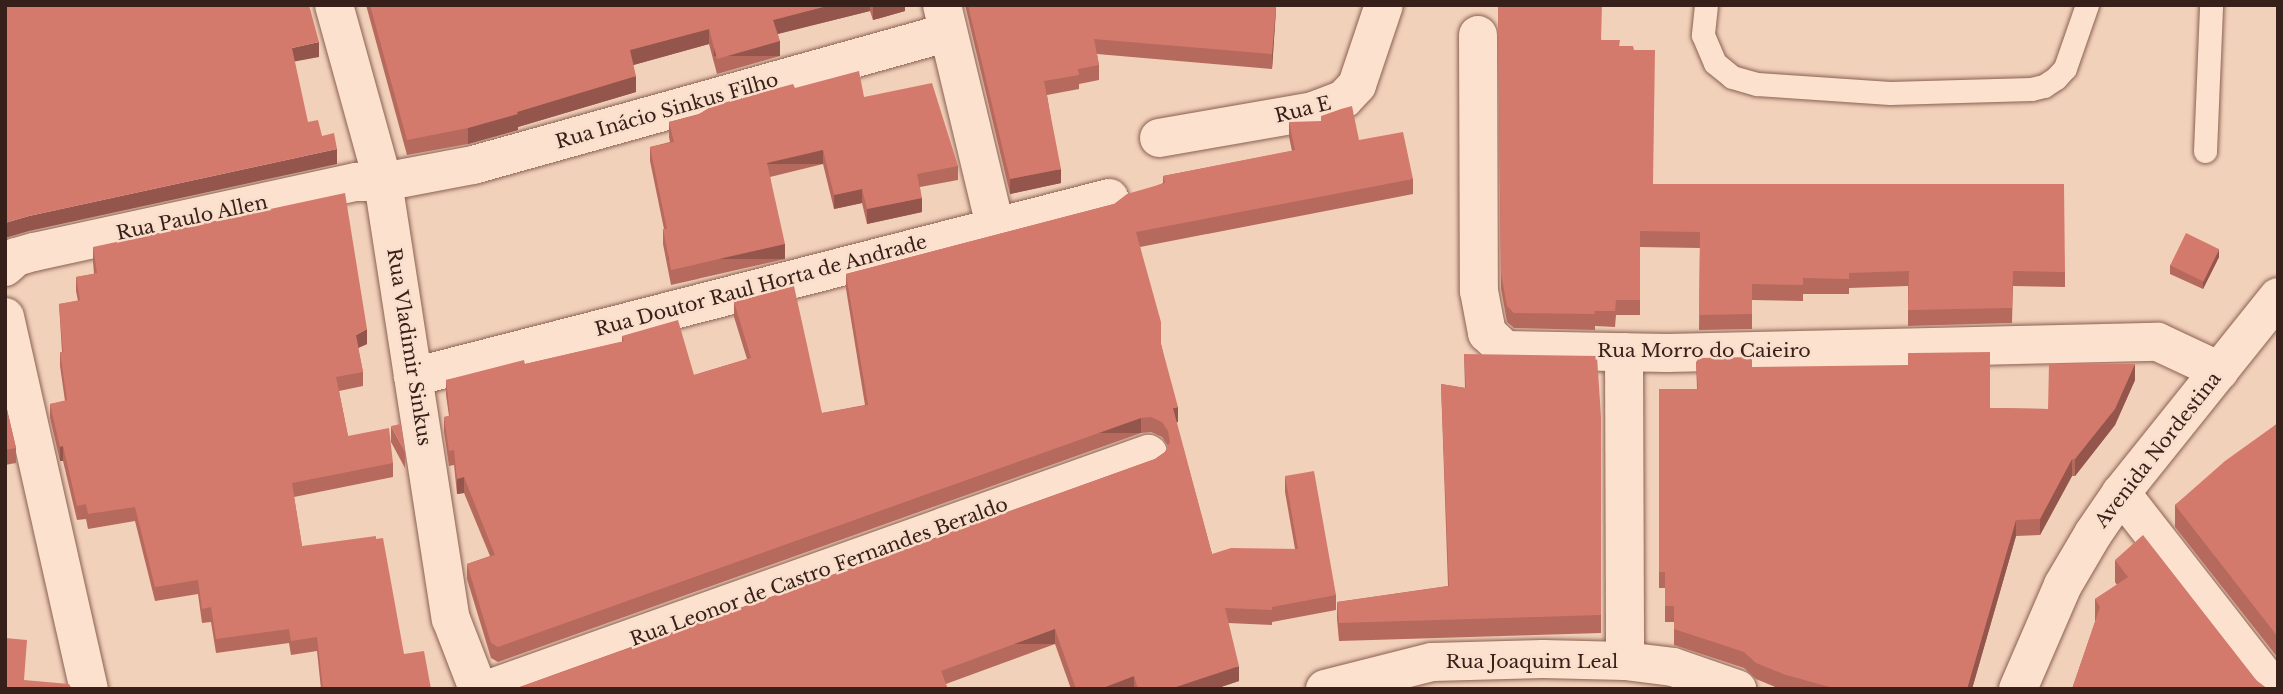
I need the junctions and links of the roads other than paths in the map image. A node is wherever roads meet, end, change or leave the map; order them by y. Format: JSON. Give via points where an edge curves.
{"nodes":[{"id":1,"x":334,"y":5,"type":"edge"},
{"id":2,"x":1384,"y":5,"type":"edge"},
{"id":3,"x":1706,"y":5,"type":"edge"},
{"id":4,"x":2087,"y":5,"type":"edge"},
{"id":5,"x":2211,"y":5,"type":"edge"},
{"id":6,"x":945,"y":19,"type":"edge"},
{"id":7,"x":1478,"y":36,"type":"dead end"},
{"id":8,"x":1159,"y":138,"type":"dead end"},
{"id":9,"x":2205,"y":150,"type":"dead end"},
{"id":10,"x":383,"y":182,"type":"junction"},
{"id":11,"x":1109,"y":198,"type":"dead end"},
{"id":12,"x":995,"y":226,"type":"junction"},
{"id":13,"x":5,"y":267,"type":"edge"},
{"id":14,"x":2276,"y":305,"type":"edge"},
{"id":15,"x":5,"y":317,"type":"edge"},
{"id":16,"x":1624,"y":352,"type":"junction"},
{"id":17,"x":2220,"y":371,"type":"junction"},
{"id":18,"x":413,"y":377,"type":"junction"},
{"id":19,"x":1148,"y":454,"type":"dead end"},
{"id":20,"x":2121,"y":493,"type":"junction"},
{"id":21,"x":1625,"y":661,"type":"junction"},
{"id":22,"x":1431,"y":676,"type":"edge"},
{"id":23,"x":1671,"y":678,"type":"edge"},
{"id":24,"x":89,"y":689,"type":"edge"},
{"id":25,"x":478,"y":689,"type":"edge"},
{"id":26,"x":489,"y":689,"type":"edge"},
{"id":27,"x":1325,"y":689,"type":"edge"},
{"id":28,"x":1737,"y":689,"type":"edge"},
{"id":29,"x":2018,"y":689,"type":"edge"},
{"id":30,"x":2273,"y":689,"type":"edge"}],
"edges":[{"from":1,"to":10,"type":"street","name":"Rua Vladimir Sinkus"},
{"from":2,"to":8,"type":"street","name":"Rua E","via":[[1357,85],[1343,99],[1313,111]]},
{"from":3,"to":4,"type":"lane","via":[[1703,35],[1715,63],[1732,77],[1757,85],[1890,93],[2044,86],[2065,68]]},
{"from":5,"to":9,"type":"lane"},
{"from":6,"to":10,"type":"street","name":"Rua Inácio Sinkus Filho","via":[[473,165]]},
{"from":6,"to":12,"type":"street"},
{"from":7,"to":16,"type":"street","name":"Rua Morro do Caieiro","via":[[1479,291],[1487,333],[1505,350],[1516,352]]},
{"from":10,"to":13,"type":"street","name":"Rua Paulo Allen","via":[[356,182],[34,252],[16,257]]},
{"from":10,"to":18,"type":"street","name":"Rua Vladimir Sinkus"},
{"from":11,"to":12,"type":"street","name":"Rua Doutor Raul Horta de Andrade"},
{"from":12,"to":18,"type":"street","name":"Rua Doutor Raul Horta de Andrade"},
{"from":14,"to":17,"type":"street","name":"Avenida Nordestina"},
{"from":15,"to":24,"type":"street"},
{"from":16,"to":17,"type":"street","name":"Rua Morro do Caieiro","via":[[2158,342]]},
{"from":16,"to":21,"type":"street"},
{"from":17,"to":20,"type":"street","name":"Avenida Nordestina"},
{"from":18,"to":25,"type":"street","name":"Rua Vladimir Sinkus","via":[[451,619]]},
{"from":19,"to":26,"type":"street","name":"Rua Leonor de Castro Fernandes Beraldo"},
{"from":20,"to":29,"type":"street","name":"Avenida Nordestina","via":[[2063,585]]},
{"from":20,"to":30,"type":"street"},
{"from":21,"to":22,"type":"street","name":"Rua Joaquim Leal","via":[[1543,659]]},
{"from":21,"to":23,"type":"street","name":"Rua Joaquim Leal"},
{"from":22,"to":27,"type":"street","name":"Rua Joaquim Leal"},
{"from":23,"to":28,"type":"street","name":"Rua Joaquim Leal"}]}
